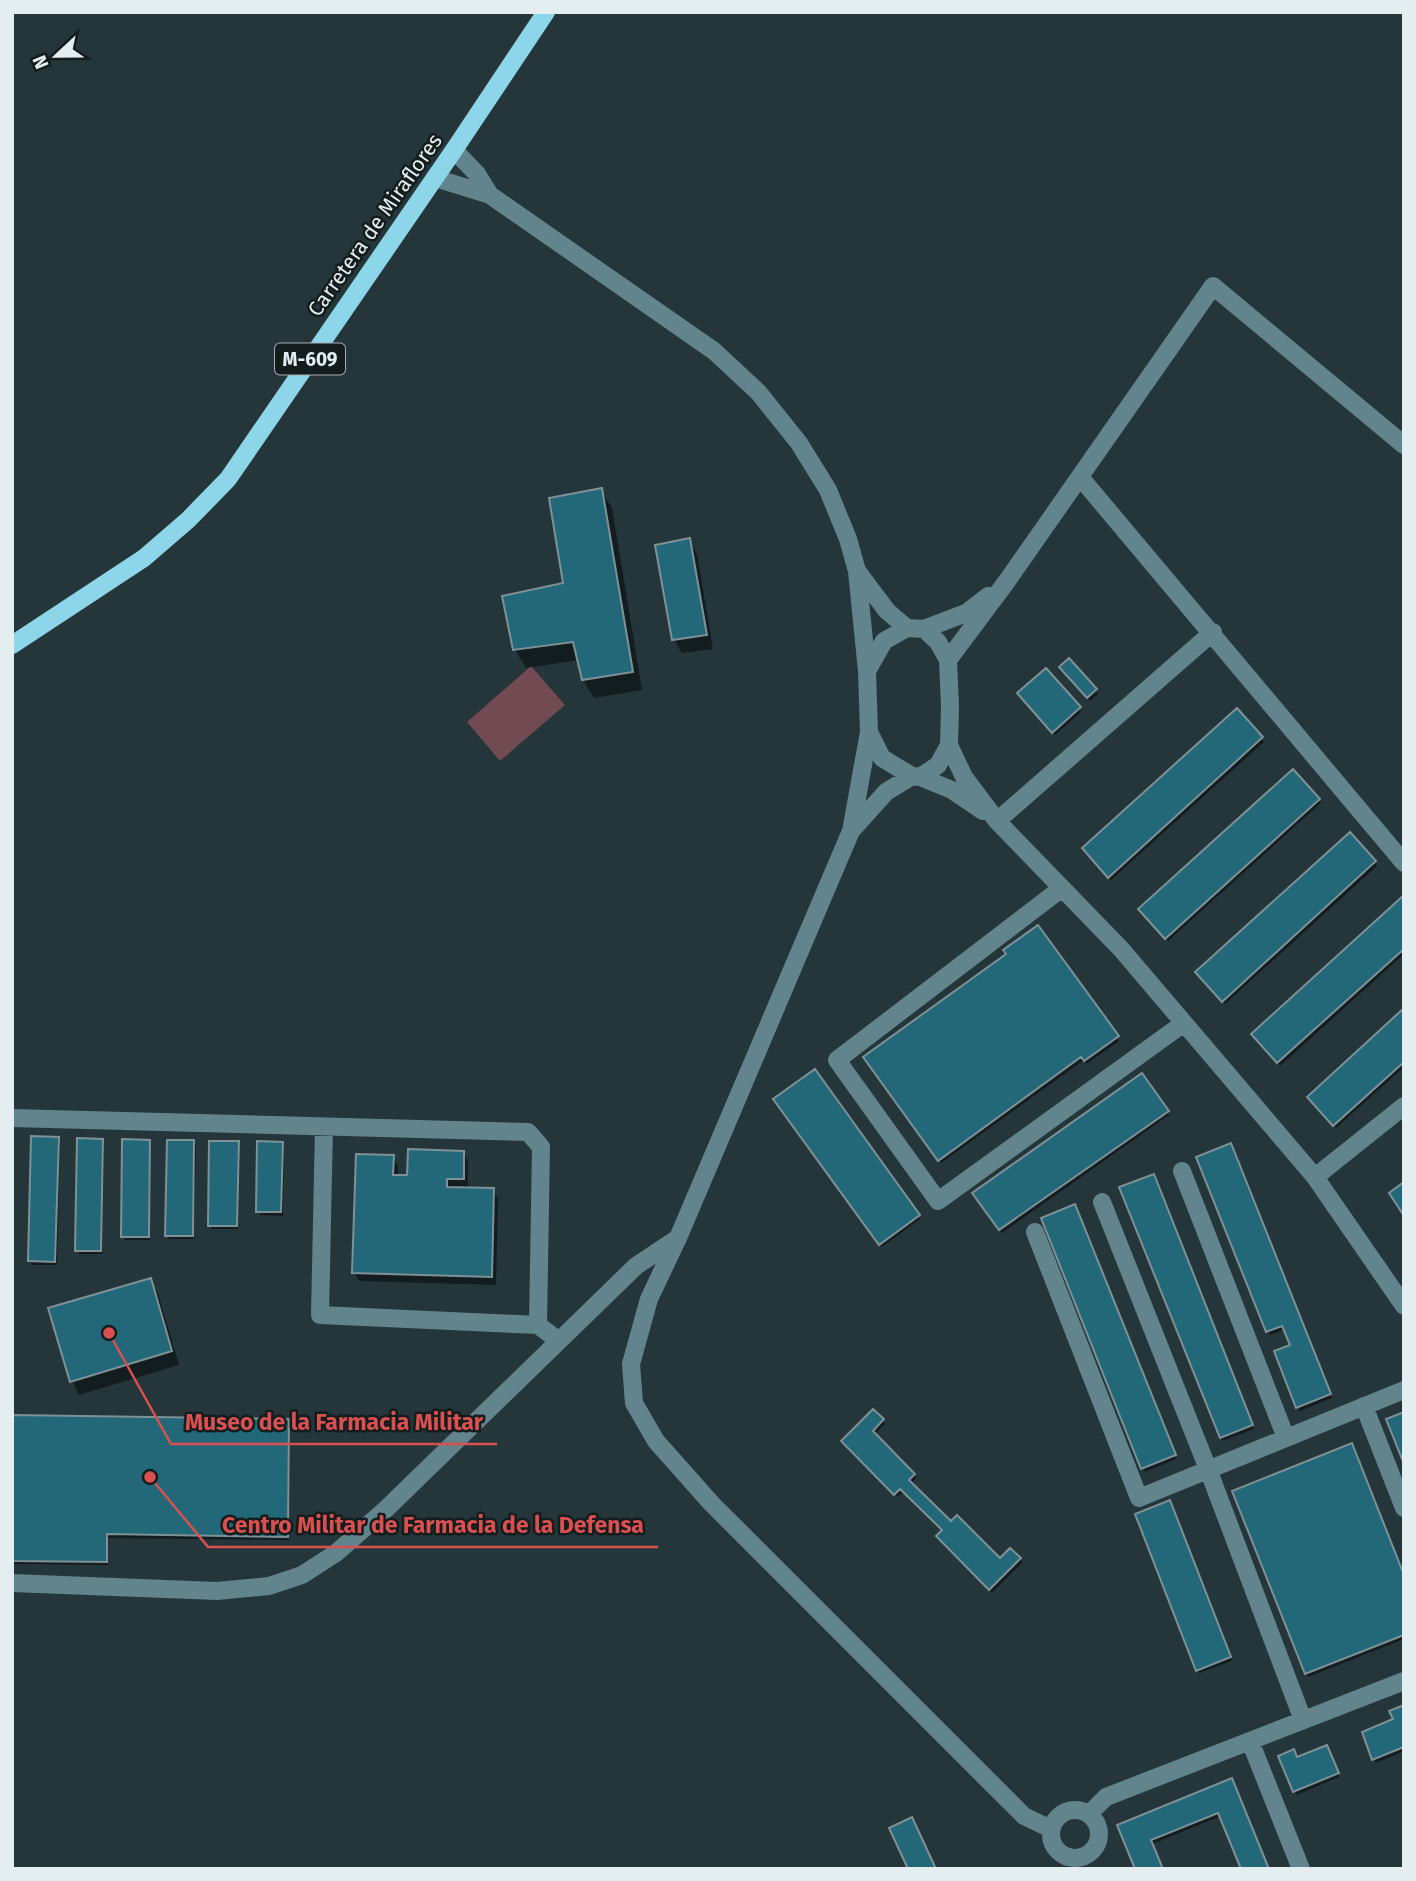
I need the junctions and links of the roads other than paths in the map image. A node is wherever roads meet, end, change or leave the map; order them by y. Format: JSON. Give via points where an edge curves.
{"nodes":[{"id":1,"x":546,"y":12,"type":"edge"},
{"id":2,"x":454,"y":150,"type":"junction"},
{"id":3,"x":435,"y":178,"type":"junction"},
{"id":4,"x":490,"y":195,"type":"junction"},
{"id":5,"x":1404,"y":445,"type":"edge"},
{"id":6,"x":1080,"y":477,"type":"junction"},
{"id":7,"x":857,"y":571,"type":"junction"},
{"id":8,"x":1007,"y":581,"type":"junction"},
{"id":9,"x":915,"y":629,"type":"junction"},
{"id":10,"x":1213,"y":632,"type":"junction"},
{"id":11,"x":12,"y":645,"type":"edge"},
{"id":12,"x":948,"y":660,"type":"junction"},
{"id":13,"x":867,"y":671,"type":"junction"},
{"id":14,"x":869,"y":732,"type":"junction"},
{"id":15,"x":949,"y":745,"type":"junction"},
{"id":16,"x":916,"y":776,"type":"junction"},
{"id":17,"x":998,"y":821,"type":"junction"},
{"id":18,"x":851,"y":831,"type":"junction"},
{"id":19,"x":1402,"y":858,"type":"edge"},
{"id":20,"x":1062,"y":888,"type":"junction"},
{"id":21,"x":1184,"y":1023,"type":"junction"},
{"id":22,"x":1404,"y":1106,"type":"edge"},
{"id":23,"x":12,"y":1118,"type":"edge"},
{"id":24,"x":324,"y":1126,"type":"junction"},
{"id":25,"x":1182,"y":1171,"type":"dead end"},
{"id":26,"x":1315,"y":1177,"type":"junction"},
{"id":27,"x":1102,"y":1202,"type":"dead end"},
{"id":28,"x":1035,"y":1232,"type":"dead end"},
{"id":29,"x":678,"y":1238,"type":"junction"},
{"id":30,"x":1404,"y":1306,"type":"edge"},
{"id":31,"x":538,"y":1325,"type":"junction"},
{"id":32,"x":559,"y":1341,"type":"junction"},
{"id":33,"x":1404,"y":1390,"type":"edge"},
{"id":34,"x":1364,"y":1406,"type":"junction"},
{"id":35,"x":1286,"y":1438,"type":"junction"},
{"id":36,"x":1208,"y":1469,"type":"junction"},
{"id":37,"x":1404,"y":1508,"type":"edge"},
{"id":38,"x":12,"y":1583,"type":"edge"},
{"id":39,"x":1404,"y":1681,"type":"edge"},
{"id":40,"x":1303,"y":1720,"type":"junction"},
{"id":41,"x":1250,"y":1741,"type":"junction"},
{"id":42,"x":1089,"y":1814,"type":"junction"},
{"id":43,"x":1051,"y":1829,"type":"junction"},
{"id":44,"x":1091,"y":1863,"type":"edge"},
{"id":45,"x":1301,"y":1869,"type":"edge"}],
"edges":[{"from":1,"to":2,"type":"main road","name":"Carretera de Miraflores","number":"M-609"},
{"from":2,"to":3,"type":"main road","name":"Carretera de Miraflores","number":"M-609"},
{"from":2,"to":4,"type":"street"},
{"from":3,"to":4,"type":"street"},
{"from":3,"to":11,"type":"main road","name":"Carretera de Miraflores","number":"M-609","via":[[228,479],[144,558]]},
{"from":4,"to":7,"type":"street","via":[[714,351],[760,393],[828,490]]},
{"from":5,"to":6,"type":"street","via":[[1213,286]]},
{"from":6,"to":8,"type":"street"},
{"from":6,"to":10,"type":"street"},
{"from":7,"to":9,"type":"street","via":[[887,611]]},
{"from":7,"to":13,"type":"street"},
{"from":8,"to":9,"type":"street","via":[[966,613]]},
{"from":8,"to":12,"type":"street"},
{"from":9,"to":12,"type":"street","via":[[938,642]]},
{"from":9,"to":13,"type":"street","via":[[884,641]]},
{"from":10,"to":17,"type":"street"},
{"from":10,"to":19,"type":"street"},
{"from":12,"to":15,"type":"street"},
{"from":13,"to":14,"type":"street"},
{"from":14,"to":16,"type":"street","via":[[883,758]]},
{"from":14,"to":18,"type":"street"},
{"from":15,"to":16,"type":"street","via":[[938,765]]},
{"from":15,"to":17,"type":"street","via":[[964,777]]},
{"from":16,"to":17,"type":"street","via":[[952,790]]},
{"from":16,"to":18,"type":"street","via":[[886,792]]},
{"from":17,"to":20,"type":"street"},
{"from":18,"to":29,"type":"street"},
{"from":20,"to":21,"type":"street"},
{"from":20,"to":21,"type":"street","via":[[837,1060],[938,1201]]},
{"from":21,"to":26,"type":"street"},
{"from":22,"to":26,"type":"street"},
{"from":23,"to":24,"type":"street"},
{"from":24,"to":31,"type":"street","via":[[528,1132],[541,1147]]},
{"from":24,"to":31,"type":"street","via":[[320,1315]]},
{"from":25,"to":35,"type":"street"},
{"from":26,"to":30,"type":"street"},
{"from":27,"to":36,"type":"street"},
{"from":28,"to":36,"type":"street","via":[[1139,1498]]},
{"from":29,"to":32,"type":"street","via":[[636,1266]]},
{"from":29,"to":43,"type":"street","via":[[649,1299],[631,1364],[634,1403],[656,1441],[711,1503],[1024,1816]]},
{"from":31,"to":32,"type":"street"},
{"from":32,"to":38,"type":"street","via":[[385,1510],[336,1553],[302,1574],[269,1586],[217,1591]]},
{"from":33,"to":34,"type":"street"},
{"from":34,"to":35,"type":"street"},
{"from":34,"to":37,"type":"street"},
{"from":35,"to":36,"type":"street"},
{"from":36,"to":40,"type":"street"},
{"from":39,"to":40,"type":"street"},
{"from":40,"to":41,"type":"street"},
{"from":41,"to":42,"type":"street","via":[[1106,1797]]},
{"from":41,"to":45,"type":"street"},
{"from":42,"to":43,"type":"street","via":[[1071,1810],[1055,1820]]},
{"from":42,"to":44,"type":"street","via":[[1100,1831]]},
{"from":43,"to":44,"type":"street","via":[[1060,1854]]}]}
